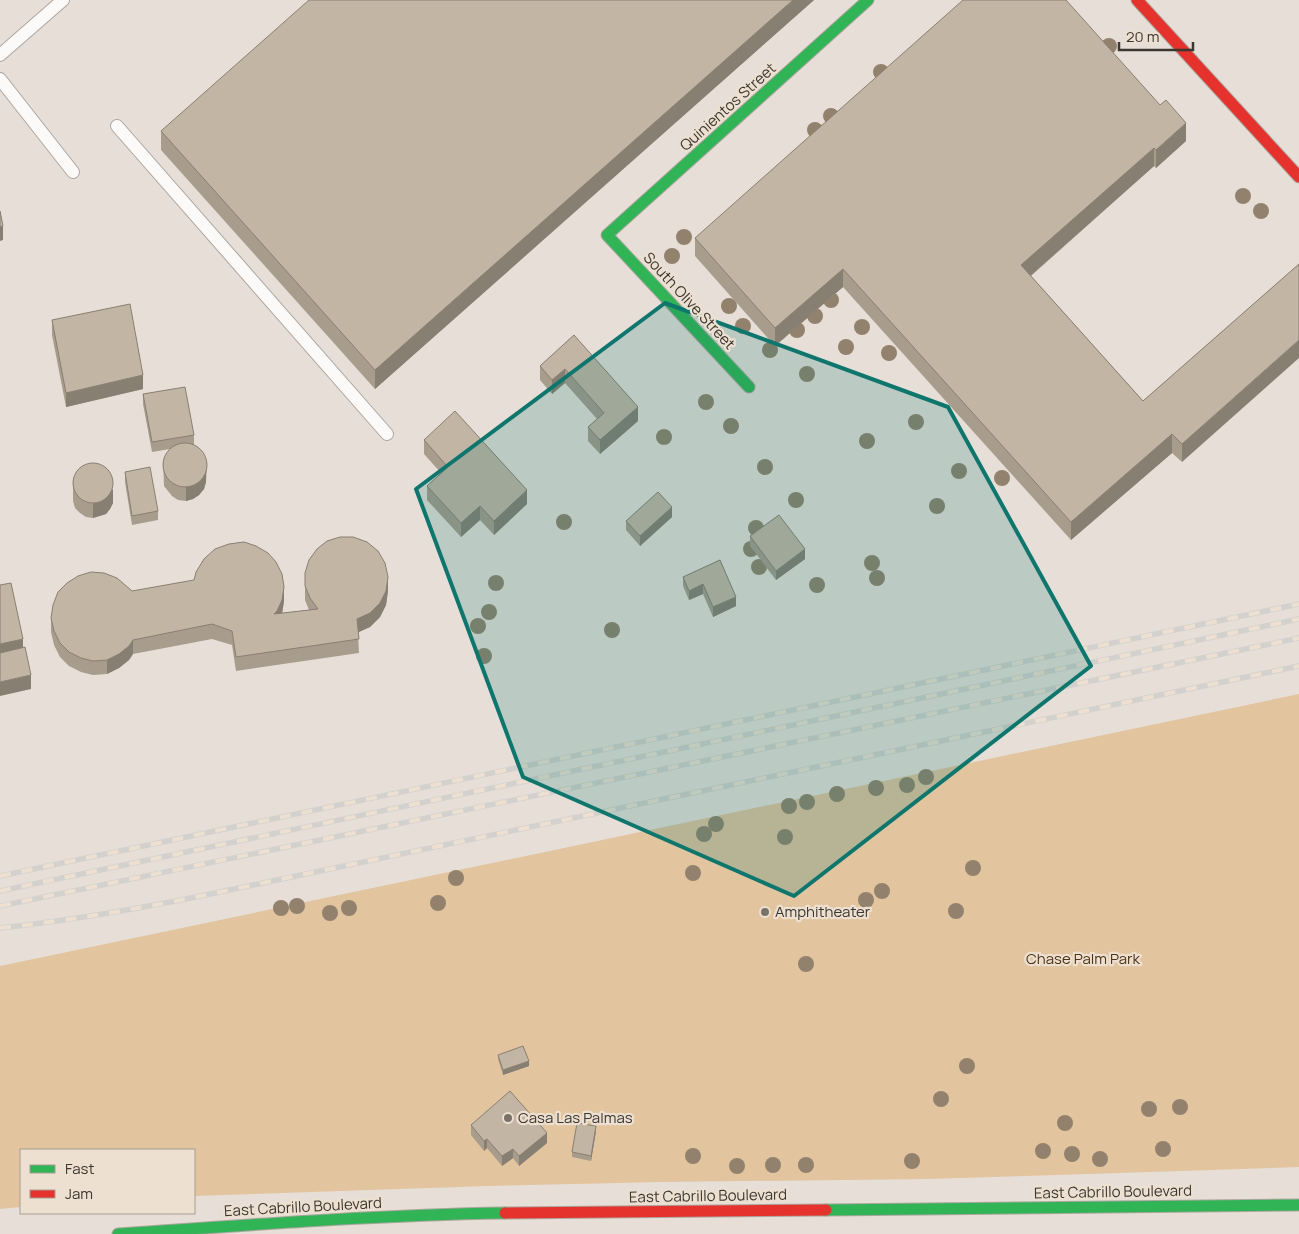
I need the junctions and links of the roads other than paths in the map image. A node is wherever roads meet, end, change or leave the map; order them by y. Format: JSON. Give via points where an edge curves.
{"nodes":[{"id":1,"x":63,"y":0,"type":"edge"},
{"id":2,"x":868,"y":0,"type":"edge"},
{"id":3,"x":1138,"y":0,"type":"edge"},
{"id":4,"x":0,"y":55,"type":"edge"},
{"id":5,"x":0,"y":79,"type":"edge"},
{"id":6,"x":117,"y":126,"type":"dead end"},
{"id":7,"x":73,"y":172,"type":"dead end"},
{"id":8,"x":1299,"y":177,"type":"edge"},
{"id":9,"x":607,"y":235,"type":"joint"},
{"id":10,"x":749,"y":387,"type":"dead end"},
{"id":11,"x":387,"y":434,"type":"dead end"},
{"id":12,"x":1299,"y":1205,"type":"edge"},
{"id":13,"x":118,"y":1234,"type":"edge"}],
"edges":[{"from":1,"to":4,"type":"lane"},
{"from":2,"to":9,"type":"main road","name":"Quinientos Street"},
{"from":3,"to":8,"type":"main road"},
{"from":5,"to":7,"type":"lane"},
{"from":6,"to":11,"type":"lane"},
{"from":9,"to":10,"type":"main road","name":"South Olive Street"},
{"from":12,"to":13,"type":"main road","name":"East Cabrillo Boulevard","via":[[457,1214],[325,1219]]}]}
